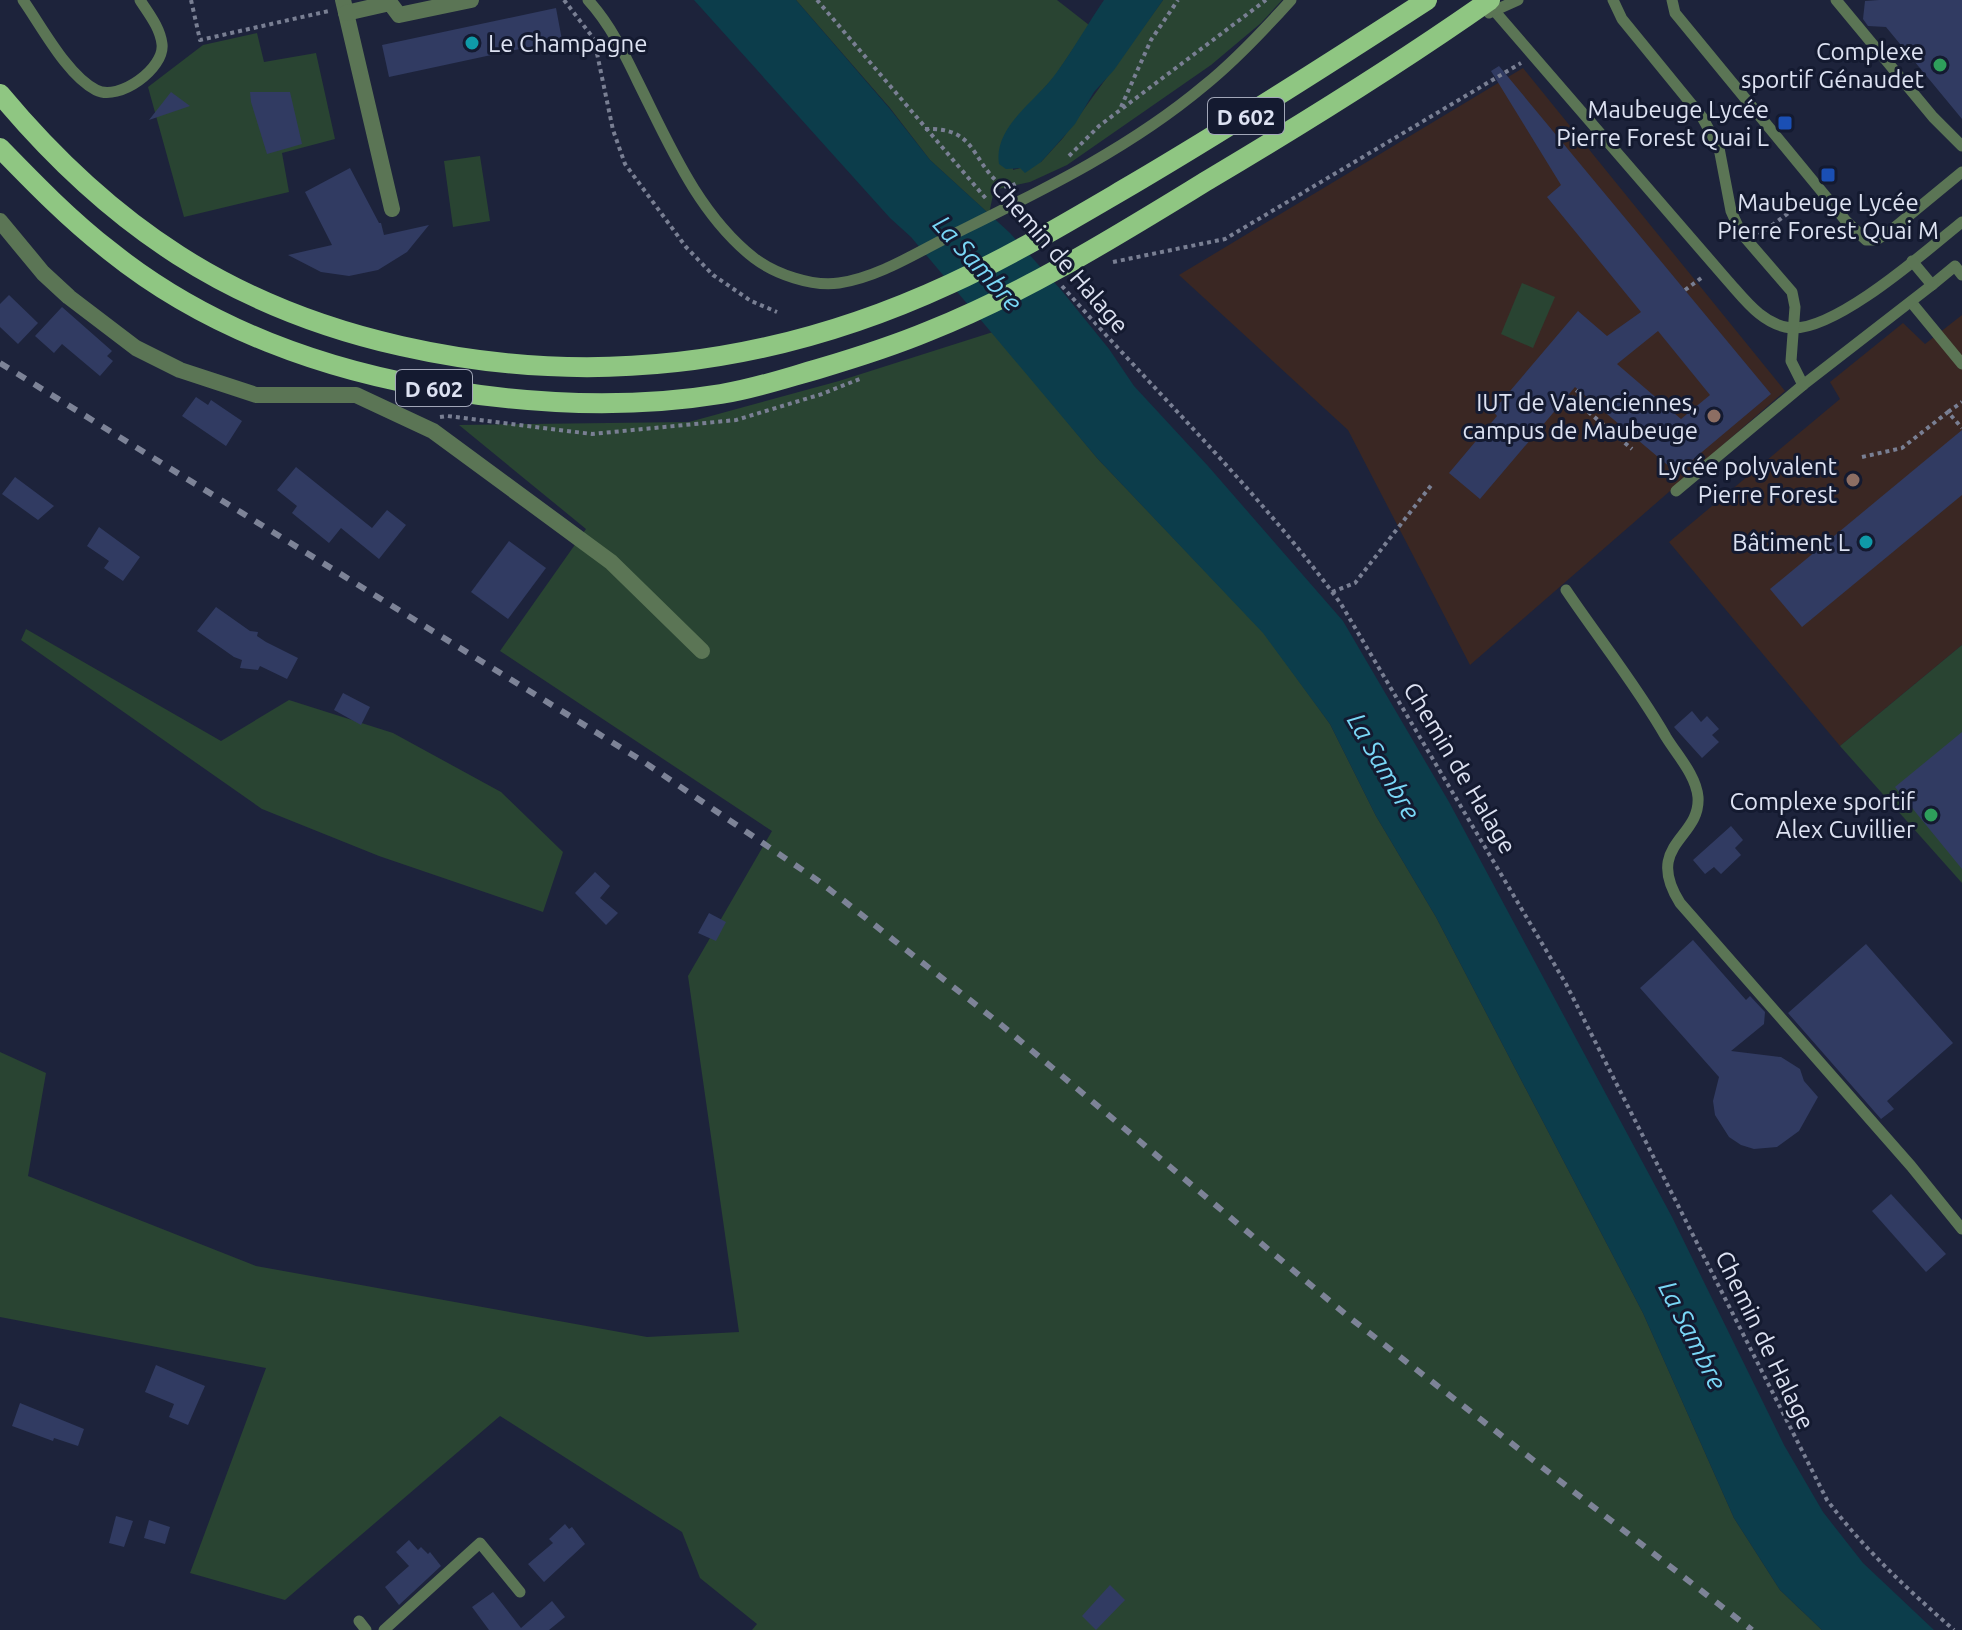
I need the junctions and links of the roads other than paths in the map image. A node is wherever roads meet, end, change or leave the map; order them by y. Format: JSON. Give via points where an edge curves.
{"nodes":[{"id":1,"x":23,"y":0,"type":"edge"},
{"id":2,"x":140,"y":0,"type":"edge"},
{"id":3,"x":471,"y":0,"type":"edge"},
{"id":4,"x":588,"y":0,"type":"edge"},
{"id":5,"x":1291,"y":0,"type":"edge"},
{"id":6,"x":1427,"y":0,"type":"edge"},
{"id":7,"x":1613,"y":0,"type":"edge"},
{"id":8,"x":1672,"y":0,"type":"edge"},
{"id":9,"x":1836,"y":0,"type":"edge"},
{"id":10,"x":391,"y":2,"type":"edge"},
{"id":11,"x":1495,"y":4,"type":"edge"},
{"id":12,"x":345,"y":7,"type":"edge"},
{"id":13,"x":0,"y":94,"type":"edge"},
{"id":14,"x":1962,"y":146,"type":"edge"},
{"id":15,"x":0,"y":148,"type":"edge"},
{"id":16,"x":1962,"y":172,"type":"edge"},
{"id":17,"x":392,"y":209,"type":"dead end"},
{"id":18,"x":0,"y":221,"type":"edge"},
{"id":19,"x":1962,"y":222,"type":"edge"},
{"id":20,"x":1912,"y":261,"type":"junction"},
{"id":21,"x":1962,"y":275,"type":"edge"},
{"id":22,"x":1932,"y":285,"type":"junction"},
{"id":23,"x":1911,"y":302,"type":"junction"},
{"id":24,"x":1792,"y":328,"type":"junction"},
{"id":25,"x":1962,"y":364,"type":"edge"},
{"id":26,"x":1803,"y":385,"type":"junction"},
{"id":27,"x":1676,"y":491,"type":"dead end"},
{"id":28,"x":1566,"y":590,"type":"dead end"},
{"id":29,"x":702,"y":651,"type":"dead end"},
{"id":30,"x":1962,"y":1229,"type":"edge"},
{"id":31,"x":520,"y":1592,"type":"dead end"},
{"id":32,"x":384,"y":1630,"type":"edge"}],
"edges":[{"from":1,"to":2,"type":"lane","via":[[71,68],[98,91],[110,94],[157,65],[161,56],[158,28]]},
{"from":3,"to":10,"type":"street","via":[[399,15]]},
{"from":4,"to":5,"type":"lane","via":[[618,41],[669,145],[719,224],[755,258],[785,274],[835,284],[898,262],[1090,165],[1205,85]]},
{"from":6,"to":13,"type":"main road","number":"D 602","via":[[1061,226],[950,284],[756,349],[650,367],[545,368],[488,362],[390,344],[276,308],[139,230],[56,156]]},
{"from":7,"to":24,"type":"lane","via":[[1622,19],[1702,117],[1719,148],[1731,211],[1741,233],[1792,292]]},
{"from":8,"to":16,"type":"lane","via":[[1675,13],[1866,240],[1889,232]]},
{"from":9,"to":14,"type":"lane"},
{"from":10,"to":12,"type":"street"},
{"from":11,"to":15,"type":"main road","number":"D 602","via":[[1083,255],[930,331],[767,383],[678,400],[592,405],[484,396],[362,374],[311,358],[236,329],[138,272],[89,234]]},
{"from":11,"to":24,"type":"lane","via":[[1757,314]]},
{"from":12,"to":17,"type":"street"},
{"from":18,"to":29,"type":"street","via":[[69,297],[136,348],[169,365],[256,395],[356,395],[433,431],[611,562]]},
{"from":19,"to":20,"type":"lane"},
{"from":20,"to":22,"type":"lane"},
{"from":20,"to":24,"type":"lane","via":[[1858,303],[1816,324]]},
{"from":21,"to":22,"type":"lane","via":[[1955,266]]},
{"from":22,"to":23,"type":"lane"},
{"from":23,"to":25,"type":"lane"},
{"from":23,"to":26,"type":"lane"},
{"from":24,"to":26,"type":"lane","via":[[1791,361]]},
{"from":26,"to":27,"type":"lane"},
{"from":28,"to":30,"type":"lane","via":[[1658,721],[1695,785],[1696,811],[1670,854],[1667,869],[1680,903]]},
{"from":31,"to":32,"type":"lane","via":[[480,1543]]}]}
